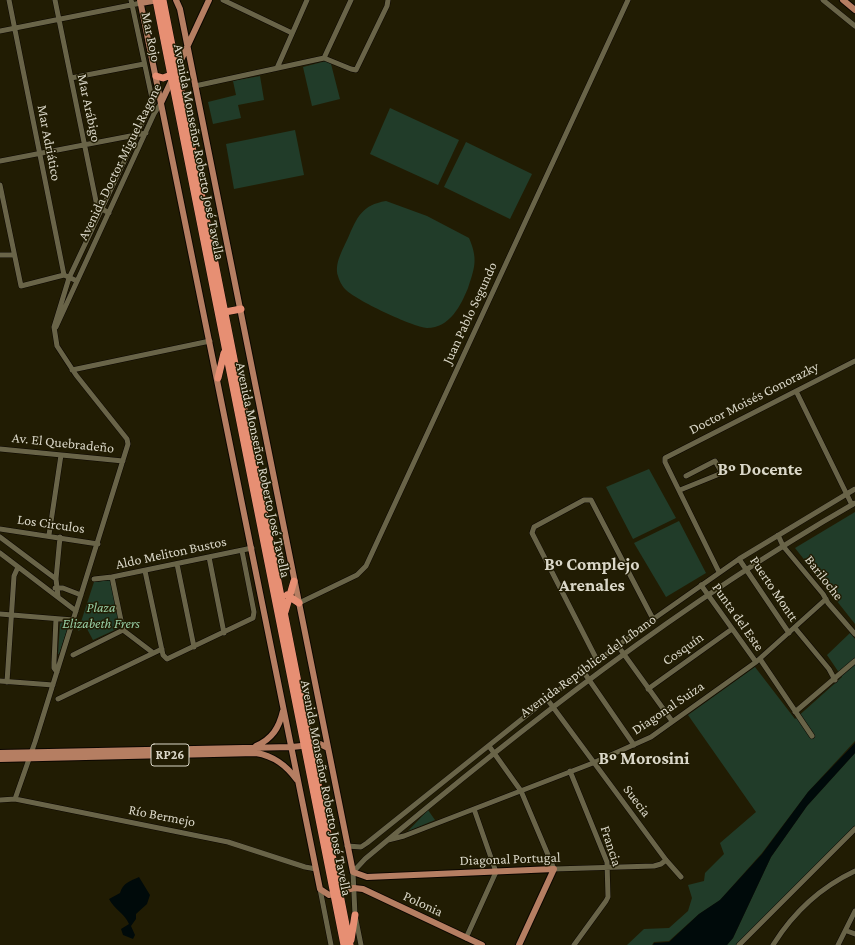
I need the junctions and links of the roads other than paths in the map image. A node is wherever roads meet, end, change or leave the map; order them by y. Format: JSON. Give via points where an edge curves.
{"nodes":[{"id":1,"x":9,"y":0,"type":"edge"},
{"id":2,"x":55,"y":0,"type":"edge"},
{"id":3,"x":157,"y":0,"type":"edge"},
{"id":4,"x":163,"y":0,"type":"edge"},
{"id":5,"x":176,"y":0,"type":"edge"},
{"id":6,"x":209,"y":0,"type":"edge"},
{"id":7,"x":223,"y":0,"type":"edge"},
{"id":8,"x":307,"y":0,"type":"edge"},
{"id":9,"x":351,"y":0,"type":"edge"},
{"id":10,"x":388,"y":0,"type":"edge"},
{"id":11,"x":628,"y":0,"type":"edge"},
{"id":12,"x":823,"y":0,"type":"edge"},
{"id":13,"x":843,"y":0,"type":"edge"},
{"id":14,"x":131,"y":2,"type":"edge"},
{"id":15,"x":140,"y":2,"type":"edge"},
{"id":16,"x":855,"y":10,"type":"edge"},
{"id":17,"x":59,"y":20,"type":"junction"},
{"id":18,"x":197,"y":26,"type":"junction"},
{"id":19,"x":855,"y":26,"type":"edge"},
{"id":20,"x":184,"y":27,"type":"junction"},
{"id":21,"x":14,"y":29,"type":"junction"},
{"id":22,"x":0,"y":32,"type":"edge"},
{"id":23,"x":292,"y":33,"type":"junction"},
{"id":24,"x":188,"y":48,"type":"junction"},
{"id":25,"x":324,"y":58,"type":"junction"},
{"id":26,"x":144,"y":64,"type":"junction"},
{"id":27,"x":277,"y":68,"type":"junction"},
{"id":28,"x":156,"y":76,"type":"junction"},
{"id":29,"x":173,"y":77,"type":"junction"},
{"id":30,"x":70,"y":78,"type":"junction"},
{"id":31,"x":196,"y":86,"type":"junction"},
{"id":32,"x":158,"y":89,"type":"junction"},
{"id":33,"x":153,"y":103,"type":"junction"},
{"id":34,"x":161,"y":103,"type":"junction"},
{"id":35,"x":146,"y":132,"type":"junction"},
{"id":36,"x":137,"y":134,"type":"junction"},
{"id":37,"x":84,"y":144,"type":"junction"},
{"id":38,"x":39,"y":154,"type":"junction"},
{"id":39,"x":0,"y":161,"type":"edge"},
{"id":40,"x":0,"y":185,"type":"edge"},
{"id":41,"x":101,"y":209,"type":"junction"},
{"id":42,"x":109,"y":213,"type":"junction"},
{"id":43,"x":14,"y":254,"type":"junction"},
{"id":44,"x":0,"y":255,"type":"edge"},
{"id":45,"x":64,"y":275,"type":"junction"},
{"id":46,"x":70,"y":278,"type":"junction"},
{"id":47,"x":77,"y":281,"type":"junction"},
{"id":48,"x":241,"y":309,"type":"junction"},
{"id":49,"x":224,"y":312,"type":"junction"},
{"id":50,"x":54,"y":334,"type":"junction"},
{"id":51,"x":210,"y":341,"type":"junction"},
{"id":52,"x":225,"y":350,"type":"junction"},
{"id":53,"x":855,"y":361,"type":"edge"},
{"id":54,"x":72,"y":370,"type":"junction"},
{"id":55,"x":218,"y":378,"type":"junction"},
{"id":56,"x":796,"y":391,"type":"junction"},
{"id":57,"x":0,"y":449,"type":"edge"},
{"id":58,"x":61,"y":455,"type":"junction"},
{"id":59,"x":123,"y":462,"type":"junction"},
{"id":60,"x":686,"y":476,"type":"dead end"},
{"id":61,"x":855,"y":489,"type":"edge"},
{"id":62,"x":680,"y":490,"type":"junction"},
{"id":63,"x":846,"y":495,"type":"junction"},
{"id":64,"x":853,"y":504,"type":"edge"},
{"id":65,"x":0,"y":529,"type":"edge"},
{"id":66,"x":49,"y":535,"type":"junction"},
{"id":67,"x":778,"y":535,"type":"junction"},
{"id":68,"x":60,"y":537,"type":"junction"},
{"id":69,"x":0,"y":538,"type":"edge"},
{"id":70,"x":98,"y":544,"type":"junction"},
{"id":71,"x":783,"y":546,"type":"junction"},
{"id":72,"x":252,"y":548,"type":"junction"},
{"id":73,"x":242,"y":551,"type":"junction"},
{"id":74,"x":0,"y":553,"type":"edge"},
{"id":75,"x":209,"y":557,"type":"junction"},
{"id":76,"x":739,"y":559,"type":"junction"},
{"id":77,"x":177,"y":564,"type":"junction"},
{"id":78,"x":18,"y":567,"type":"junction"},
{"id":79,"x":745,"y":569,"type":"junction"},
{"id":80,"x":145,"y":571,"type":"junction"},
{"id":81,"x":719,"y":572,"type":"junction"},
{"id":82,"x":112,"y":577,"type":"junction"},
{"id":83,"x":56,"y":579,"type":"junction"},
{"id":84,"x":94,"y":579,"type":"dead end"},
{"id":85,"x":294,"y":581,"type":"junction"},
{"id":86,"x":701,"y":585,"type":"junction"},
{"id":87,"x":47,"y":588,"type":"junction"},
{"id":88,"x":57,"y":588,"type":"junction"},
{"id":89,"x":280,"y":590,"type":"junction"},
{"id":90,"x":708,"y":594,"type":"junction"},
{"id":91,"x":81,"y":595,"type":"junction"},
{"id":92,"x":58,"y":596,"type":"junction"},
{"id":93,"x":290,"y":596,"type":"junction"},
{"id":94,"x":826,"y":599,"type":"junction"},
{"id":95,"x":299,"y":602,"type":"junction"},
{"id":96,"x":76,"y":611,"type":"junction"},
{"id":97,"x":0,"y":614,"type":"edge"},
{"id":98,"x":285,"y":614,"type":"junction"},
{"id":99,"x":11,"y":615,"type":"junction"},
{"id":100,"x":56,"y":619,"type":"junction"},
{"id":101,"x":653,"y":619,"type":"junction"},
{"id":102,"x":73,"y":620,"type":"junction"},
{"id":103,"x":795,"y":628,"type":"junction"},
{"id":104,"x":732,"y":629,"type":"junction"},
{"id":105,"x":123,"y":630,"type":"junction"},
{"id":106,"x":224,"y":633,"type":"junction"},
{"id":107,"x":789,"y":633,"type":"junction"},
{"id":108,"x":855,"y":634,"type":"edge"},
{"id":109,"x":618,"y":646,"type":"junction"},
{"id":110,"x":194,"y":647,"type":"junction"},
{"id":111,"x":162,"y":649,"type":"junction"},
{"id":112,"x":152,"y":652,"type":"junction"},
{"id":113,"x":623,"y":654,"type":"junction"},
{"id":114,"x":73,"y":655,"type":"dead end"},
{"id":115,"x":597,"y":660,"type":"junction"},
{"id":116,"x":758,"y":660,"type":"junction"},
{"id":117,"x":855,"y":661,"type":"edge"},
{"id":118,"x":57,"y":672,"type":"junction"},
{"id":119,"x":583,"y":672,"type":"junction"},
{"id":120,"x":588,"y":680,"type":"junction"},
{"id":121,"x":835,"y":680,"type":"junction"},
{"id":122,"x":0,"y":681,"type":"edge"},
{"id":123,"x":8,"y":682,"type":"junction"},
{"id":124,"x":53,"y":685,"type":"junction"},
{"id":125,"x":648,"y":689,"type":"junction"},
{"id":126,"x":58,"y":699,"type":"dead end"},
{"id":127,"x":547,"y":699,"type":"junction"},
{"id":128,"x":552,"y":707,"type":"junction"},
{"id":129,"x":284,"y":708,"type":"junction"},
{"id":130,"x":795,"y":712,"type":"junction"},
{"id":131,"x":672,"y":721,"type":"junction"},
{"id":132,"x":812,"y":736,"type":"dead end"},
{"id":133,"x":634,"y":745,"type":"junction"},
{"id":134,"x":308,"y":746,"type":"junction"},
{"id":135,"x":488,"y":746,"type":"junction"},
{"id":136,"x":255,"y":747,"type":"junction"},
{"id":137,"x":292,"y":747,"type":"junction"},
{"id":138,"x":328,"y":748,"type":"junction"},
{"id":139,"x":494,"y":752,"type":"junction"},
{"id":140,"x":0,"y":753,"type":"edge"},
{"id":141,"x":30,"y":755,"type":"junction"},
{"id":142,"x":0,"y":759,"type":"edge"},
{"id":143,"x":593,"y":763,"type":"junction"},
{"id":144,"x":570,"y":771,"type":"junction"},
{"id":145,"x":299,"y":783,"type":"junction"},
{"id":146,"x":521,"y":791,"type":"junction"},
{"id":147,"x":15,"y":799,"type":"junction"},
{"id":148,"x":1,"y":801,"type":"edge"},
{"id":149,"x":474,"y":808,"type":"junction"},
{"id":150,"x":855,"y":829,"type":"edge"},
{"id":151,"x":387,"y":840,"type":"junction"},
{"id":152,"x":347,"y":846,"type":"junction"},
{"id":153,"x":666,"y":860,"type":"junction"},
{"id":154,"x":316,"y":869,"type":"junction"},
{"id":155,"x":554,"y":869,"type":"junction"},
{"id":156,"x":608,"y":869,"type":"junction"},
{"id":157,"x":855,"y":871,"type":"edge"},
{"id":158,"x":353,"y":872,"type":"junction"},
{"id":159,"x":496,"y":872,"type":"junction"},
{"id":160,"x":681,"y":877,"type":"dead end"},
{"id":161,"x":354,"y":888,"type":"junction"},
{"id":162,"x":320,"y":889,"type":"junction"},
{"id":163,"x":337,"y":894,"type":"junction"},
{"id":164,"x":855,"y":911,"type":"edge"},
{"id":165,"x":356,"y":915,"type":"junction"},
{"id":166,"x":847,"y":931,"type":"junction"},
{"id":167,"x":855,"y":934,"type":"edge"},
{"id":168,"x":466,"y":938,"type":"junction"},
{"id":169,"x":331,"y":945,"type":"edge"},
{"id":170,"x":348,"y":945,"type":"edge"},
{"id":171,"x":361,"y":945,"type":"edge"},
{"id":172,"x":482,"y":945,"type":"edge"},
{"id":173,"x":519,"y":945,"type":"edge"},
{"id":174,"x":574,"y":945,"type":"edge"},
{"id":175,"x":739,"y":945,"type":"edge"},
{"id":176,"x":772,"y":945,"type":"edge"},
{"id":177,"x":838,"y":945,"type":"edge"}],
"edges":[{"from":1,"to":21,"type":"street","name":"Mar Adriático"},
{"from":2,"to":17,"type":"street","name":"Mar Arábigo"},
{"from":3,"to":15,"type":"main road"},
{"from":3,"to":29,"type":"highway","name":"Avenida Monseñor Roberto José Tavella"},
{"from":4,"to":29,"type":"highway","name":"Avenida Monseñor Roberto José Tavella"},
{"from":5,"to":20,"type":"main road"},
{"from":6,"to":18,"type":"main road","name":"Avenida Doctor Miguel Ragone"},
{"from":7,"to":23,"type":"street"},
{"from":8,"to":23,"type":"street"},
{"from":9,"to":25,"type":"street"},
{"from":10,"to":25,"type":"street","via":[[356,70]]},
{"from":11,"to":95,"type":"street","name":"Juan Pablo Segundo","via":[[366,566],[357,575]]},
{"from":12,"to":19,"type":"street"},
{"from":13,"to":16,"type":"main road"},
{"from":14,"to":15,"type":"street"},
{"from":14,"to":17,"type":"street"},
{"from":14,"to":26,"type":"street","name":"Mar Rojo"},
{"from":15,"to":28,"type":"main road"},
{"from":17,"to":21,"type":"street"},
{"from":17,"to":30,"type":"street","name":"Mar Arábigo"},
{"from":18,"to":20,"type":"main road","via":[[192,29]]},
{"from":18,"to":24,"type":"main road","name":"Avenida Doctor Miguel Ragone"},
{"from":20,"to":24,"type":"main road"},
{"from":21,"to":22,"type":"street"},
{"from":21,"to":38,"type":"street","name":"Mar Adriático"},
{"from":23,"to":27,"type":"street"},
{"from":24,"to":29,"type":"main road","name":"Avenida Doctor Miguel Ragone"},
{"from":24,"to":31,"type":"main road"},
{"from":25,"to":27,"type":"street"},
{"from":26,"to":30,"type":"street"},
{"from":26,"to":33,"type":"street","name":"Mar Rojo"},
{"from":27,"to":31,"type":"street"},
{"from":28,"to":29,"type":"highway"},
{"from":28,"to":32,"type":"main road"},
{"from":29,"to":34,"type":"main road","name":"Avenida Doctor Miguel Ragone"},
{"from":29,"to":49,"type":"highway","name":"Avenida Monseñor Roberto José Tavella"},
{"from":29,"to":52,"type":"highway","name":"Avenida Monseñor Roberto José Tavella"},
{"from":30,"to":37,"type":"street","name":"Mar Arábigo"},
{"from":31,"to":48,"type":"main road"},
{"from":32,"to":33,"type":"street","name":"Avenida Doctor Miguel Ragone"},
{"from":32,"to":34,"type":"main road"},
{"from":33,"to":36,"type":"street","name":"Avenida Doctor Miguel Ragone"},
{"from":34,"to":35,"type":"street","name":"Avenida Doctor Miguel Ragone"},
{"from":34,"to":51,"type":"main road"},
{"from":35,"to":36,"type":"street"},
{"from":35,"to":42,"type":"street","name":"Avenida Doctor Miguel Ragone"},
{"from":36,"to":37,"type":"street"},
{"from":36,"to":41,"type":"street","name":"Avenida Doctor Miguel Ragone"},
{"from":37,"to":38,"type":"street"},
{"from":37,"to":41,"type":"street","name":"Mar Arábigo","via":[[97,206]]},
{"from":38,"to":39,"type":"street"},
{"from":38,"to":45,"type":"street","name":"Mar Adriático"},
{"from":40,"to":43,"type":"street"},
{"from":41,"to":42,"type":"street"},
{"from":41,"to":46,"type":"street","name":"Avenida Doctor Miguel Ragone"},
{"from":42,"to":47,"type":"street","name":"Avenida Doctor Miguel Ragone"},
{"from":43,"to":44,"type":"street"},
{"from":43,"to":45,"type":"street","via":[[21,286]]},
{"from":45,"to":46,"type":"street"},
{"from":46,"to":47,"type":"street"},
{"from":46,"to":50,"type":"street","name":"Avenida Doctor Miguel Ragone","via":[[56,319]]},
{"from":47,"to":50,"type":"street","name":"Avenida Doctor Miguel Ragone"},
{"from":48,"to":49,"type":"highway"},
{"from":48,"to":85,"type":"main road"},
{"from":49,"to":89,"type":"highway","name":"Avenida Monseñor Roberto José Tavella"},
{"from":50,"to":54,"type":"street","via":[[57,346]]},
{"from":51,"to":54,"type":"street"},
{"from":51,"to":55,"type":"main road"},
{"from":52,"to":55,"type":"highway"},
{"from":52,"to":134,"type":"highway","name":"Avenida Monseñor Roberto José Tavella"},
{"from":53,"to":56,"type":"street","name":"Doctor Moisés Gonorazky"},
{"from":54,"to":59,"type":"street","via":[[127,439],[128,448]]},
{"from":55,"to":72,"type":"main road"},
{"from":56,"to":62,"type":"street","name":"Doctor Moisés Gonorazky","via":[[665,458]]},
{"from":56,"to":63,"type":"street"},
{"from":57,"to":58,"type":"street","name":"Av. El Quebradeño"},
{"from":58,"to":59,"type":"street","name":"Av. El Quebradeño"},
{"from":58,"to":66,"type":"street"},
{"from":59,"to":70,"type":"street"},
{"from":60,"to":62,"type":"street","via":[[715,461],[722,474]]},
{"from":61,"to":63,"type":"street","name":"Avenida República del Líbano"},
{"from":62,"to":81,"type":"street"},
{"from":63,"to":64,"type":"street"},
{"from":63,"to":67,"type":"street","name":"Avenida República del Líbano"},
{"from":64,"to":71,"type":"street","name":"Avenida República del Líbano"},
{"from":65,"to":66,"type":"street","name":"Los Circulos"},
{"from":66,"to":68,"type":"street","name":"Los Circulos"},
{"from":67,"to":71,"type":"street","name":"Bariloche"},
{"from":67,"to":76,"type":"street","name":"Avenida República del Líbano"},
{"from":68,"to":70,"type":"street","name":"Los Circulos"},
{"from":68,"to":83,"type":"street"},
{"from":69,"to":83,"type":"street"},
{"from":70,"to":91,"type":"street"},
{"from":71,"to":79,"type":"street","name":"Avenida República del Líbano"},
{"from":71,"to":94,"type":"street","name":"Bariloche"},
{"from":72,"to":73,"type":"street","name":"Aldo Meliton Bustos"},
{"from":72,"to":129,"type":"main road"},
{"from":73,"to":75,"type":"street","name":"Aldo Meliton Bustos"},
{"from":73,"to":106,"type":"street","via":[[254,615]]},
{"from":74,"to":78,"type":"street"},
{"from":75,"to":77,"type":"street","name":"Aldo Meliton Bustos"},
{"from":75,"to":106,"type":"street"},
{"from":76,"to":79,"type":"street","name":"Puerto Montt"},
{"from":76,"to":81,"type":"street","name":"Avenida República del Líbano"},
{"from":77,"to":80,"type":"street","name":"Aldo Meliton Bustos"},
{"from":77,"to":110,"type":"street"},
{"from":78,"to":87,"type":"street"},
{"from":78,"to":99,"type":"street","via":[[14,576]]},
{"from":79,"to":90,"type":"street","name":"Avenida República del Líbano"},
{"from":79,"to":107,"type":"street","name":"Puerto Montt"},
{"from":80,"to":82,"type":"street","name":"Aldo Meliton Bustos"},
{"from":80,"to":111,"type":"street"},
{"from":81,"to":86,"type":"street","name":"Avenida República del Líbano"},
{"from":82,"to":84,"type":"street","name":"Aldo Meliton Bustos"},
{"from":82,"to":105,"type":"street"},
{"from":83,"to":88,"type":"street"},
{"from":85,"to":93,"type":"highway"},
{"from":85,"to":95,"type":"main road"},
{"from":86,"to":90,"type":"street","name":"Punta del Este"},
{"from":86,"to":101,"type":"street","name":"Avenida República del Líbano"},
{"from":87,"to":88,"type":"street"},
{"from":87,"to":92,"type":"street"},
{"from":88,"to":91,"type":"street"},
{"from":88,"to":92,"type":"street"},
{"from":89,"to":93,"type":"highway"},
{"from":89,"to":98,"type":"highway","name":"Avenida Monseñor Roberto José Tavella"},
{"from":90,"to":104,"type":"street","name":"Punta del Este"},
{"from":90,"to":113,"type":"street","name":"Avenida República del Líbano"},
{"from":91,"to":96,"type":"street"},
{"from":92,"to":96,"type":"street"},
{"from":93,"to":95,"type":"highway"},
{"from":93,"to":98,"type":"highway"},
{"from":94,"to":103,"type":"street","name":"Diagonal Suiza"},
{"from":94,"to":108,"type":"street","name":"Bariloche"},
{"from":95,"to":138,"type":"main road"},
{"from":96,"to":102,"type":"street"},
{"from":97,"to":99,"type":"street"},
{"from":98,"to":134,"type":"highway","name":"Avenida Monseñor Roberto José Tavella"},
{"from":99,"to":100,"type":"street"},
{"from":99,"to":123,"type":"street"},
{"from":100,"to":102,"type":"street"},
{"from":100,"to":118,"type":"street","via":[[54,668]]},
{"from":101,"to":109,"type":"street","name":"Avenida República del Líbano"},
{"from":101,"to":115,"type":"street","via":[[591,500],[584,500],[534,527],[532,533]]},
{"from":102,"to":118,"type":"street"},
{"from":103,"to":107,"type":"street","name":"Diagonal Suiza"},
{"from":103,"to":121,"type":"street"},
{"from":104,"to":116,"type":"street","name":"Punta del Este"},
{"from":104,"to":125,"type":"street","name":"Cosquín"},
{"from":105,"to":112,"type":"street"},
{"from":105,"to":114,"type":"street"},
{"from":106,"to":110,"type":"street"},
{"from":107,"to":116,"type":"street","name":"Diagonal Suiza"},
{"from":109,"to":113,"type":"street"},
{"from":109,"to":115,"type":"street","name":"Avenida República del Líbano"},
{"from":110,"to":111,"type":"street","via":[[166,659]]},
{"from":111,"to":112,"type":"street"},
{"from":112,"to":126,"type":"street"},
{"from":113,"to":120,"type":"street","name":"Avenida República del Líbano"},
{"from":113,"to":125,"type":"street"},
{"from":115,"to":119,"type":"street","name":"Avenida República del Líbano"},
{"from":116,"to":130,"type":"street","name":"Punta del Este"},
{"from":116,"to":131,"type":"street","name":"Diagonal Suiza"},
{"from":117,"to":121,"type":"street"},
{"from":118,"to":124,"type":"street"},
{"from":119,"to":120,"type":"street"},
{"from":119,"to":127,"type":"street","name":"Avenida República del Líbano"},
{"from":120,"to":128,"type":"street","name":"Avenida República del Líbano"},
{"from":120,"to":133,"type":"street"},
{"from":121,"to":130,"type":"street"},
{"from":122,"to":123,"type":"street"},
{"from":123,"to":124,"type":"street"},
{"from":124,"to":141,"type":"street"},
{"from":125,"to":131,"type":"street"},
{"from":127,"to":128,"type":"street","name":"Suecia"},
{"from":127,"to":135,"type":"street","name":"Avenida República del Líbano"},
{"from":128,"to":139,"type":"street","name":"Avenida República del Líbano"},
{"from":128,"to":143,"type":"street","name":"Suecia"},
{"from":129,"to":136,"type":"main road","via":[[275,733],[266,742]]},
{"from":129,"to":137,"type":"main road"},
{"from":130,"to":132,"type":"street","name":"Punta del Este"},
{"from":131,"to":133,"type":"street","name":"Diagonal Suiza","via":[[651,737]]},
{"from":133,"to":143,"type":"street","name":"Diagonal Suiza"},
{"from":134,"to":137,"type":"main road","number":"RP26"},
{"from":134,"to":138,"type":"main road","number":"RP26","via":[[323,744]]},
{"from":134,"to":163,"type":"highway","name":"Avenida Monseñor Roberto José Tavella"},
{"from":135,"to":139,"type":"street"},
{"from":135,"to":152,"type":"street","name":"Avenida República del Líbano","via":[[367,843],[361,847]]},
{"from":136,"to":137,"type":"main road","number":"RP26"},
{"from":136,"to":141,"type":"main road","number":"RP26"},
{"from":137,"to":145,"type":"main road"},
{"from":138,"to":152,"type":"main road"},
{"from":139,"to":146,"type":"street"},
{"from":139,"to":151,"type":"street","name":"Avenida República del Líbano"},
{"from":140,"to":141,"type":"main road","number":"RP26"},
{"from":141,"to":142,"type":"main road","number":"RP26"},
{"from":141,"to":145,"type":"main road","number":"RP26","via":[[256,753],[282,763]]},
{"from":141,"to":147,"type":"street"},
{"from":143,"to":144,"type":"street","name":"Diagonal Suiza"},
{"from":143,"to":153,"type":"street","name":"Suecia"},
{"from":144,"to":146,"type":"street","name":"Diagonal Suiza"},
{"from":144,"to":156,"type":"street","name":"Francia"},
{"from":145,"to":154,"type":"main road"},
{"from":146,"to":149,"type":"street","name":"Diagonal Suiza"},
{"from":146,"to":155,"type":"street"},
{"from":147,"to":148,"type":"street","name":"Río Bermejo"},
{"from":147,"to":154,"type":"street","name":"Río Bermejo","via":[[228,842]]},
{"from":149,"to":151,"type":"street","name":"Diagonal Suiza","via":[[404,836]]},
{"from":149,"to":159,"type":"street"},
{"from":150,"to":175,"type":"street"},
{"from":151,"to":158,"type":"street","name":"Avenida República del Líbano"},
{"from":152,"to":158,"type":"main road"},
{"from":153,"to":156,"type":"street","name":"Diagonal Portugal","via":[[654,866]]},
{"from":153,"to":160,"type":"street","name":"Suecia"},
{"from":154,"to":162,"type":"main road"},
{"from":155,"to":156,"type":"street","name":"Diagonal Portugal"},
{"from":155,"to":159,"type":"main road","name":"Diagonal Portugal"},
{"from":155,"to":173,"type":"main road"},
{"from":156,"to":174,"type":"street","name":"Francia","via":[[606,902]]},
{"from":157,"to":176,"type":"street","via":[[827,886],[788,922]]},
{"from":158,"to":159,"type":"main road","name":"Diagonal Portugal","via":[[367,877]]},
{"from":158,"to":161,"type":"street"},
{"from":159,"to":168,"type":"street"},
{"from":161,"to":163,"type":"main road"},
{"from":161,"to":165,"type":"street"},
{"from":161,"to":168,"type":"main road","name":"Polonia","via":[[367,891]]},
{"from":162,"to":163,"type":"main road","via":[[325,894]]},
{"from":162,"to":169,"type":"street"},
{"from":163,"to":170,"type":"highway","name":"Avenida Monseñor Roberto José Tavella"},
{"from":164,"to":166,"type":"street"},
{"from":165,"to":170,"type":"highway"},
{"from":165,"to":171,"type":"street"},
{"from":166,"to":167,"type":"street"},
{"from":166,"to":177,"type":"street"},
{"from":168,"to":172,"type":"main road","name":"Polonia"}]}
